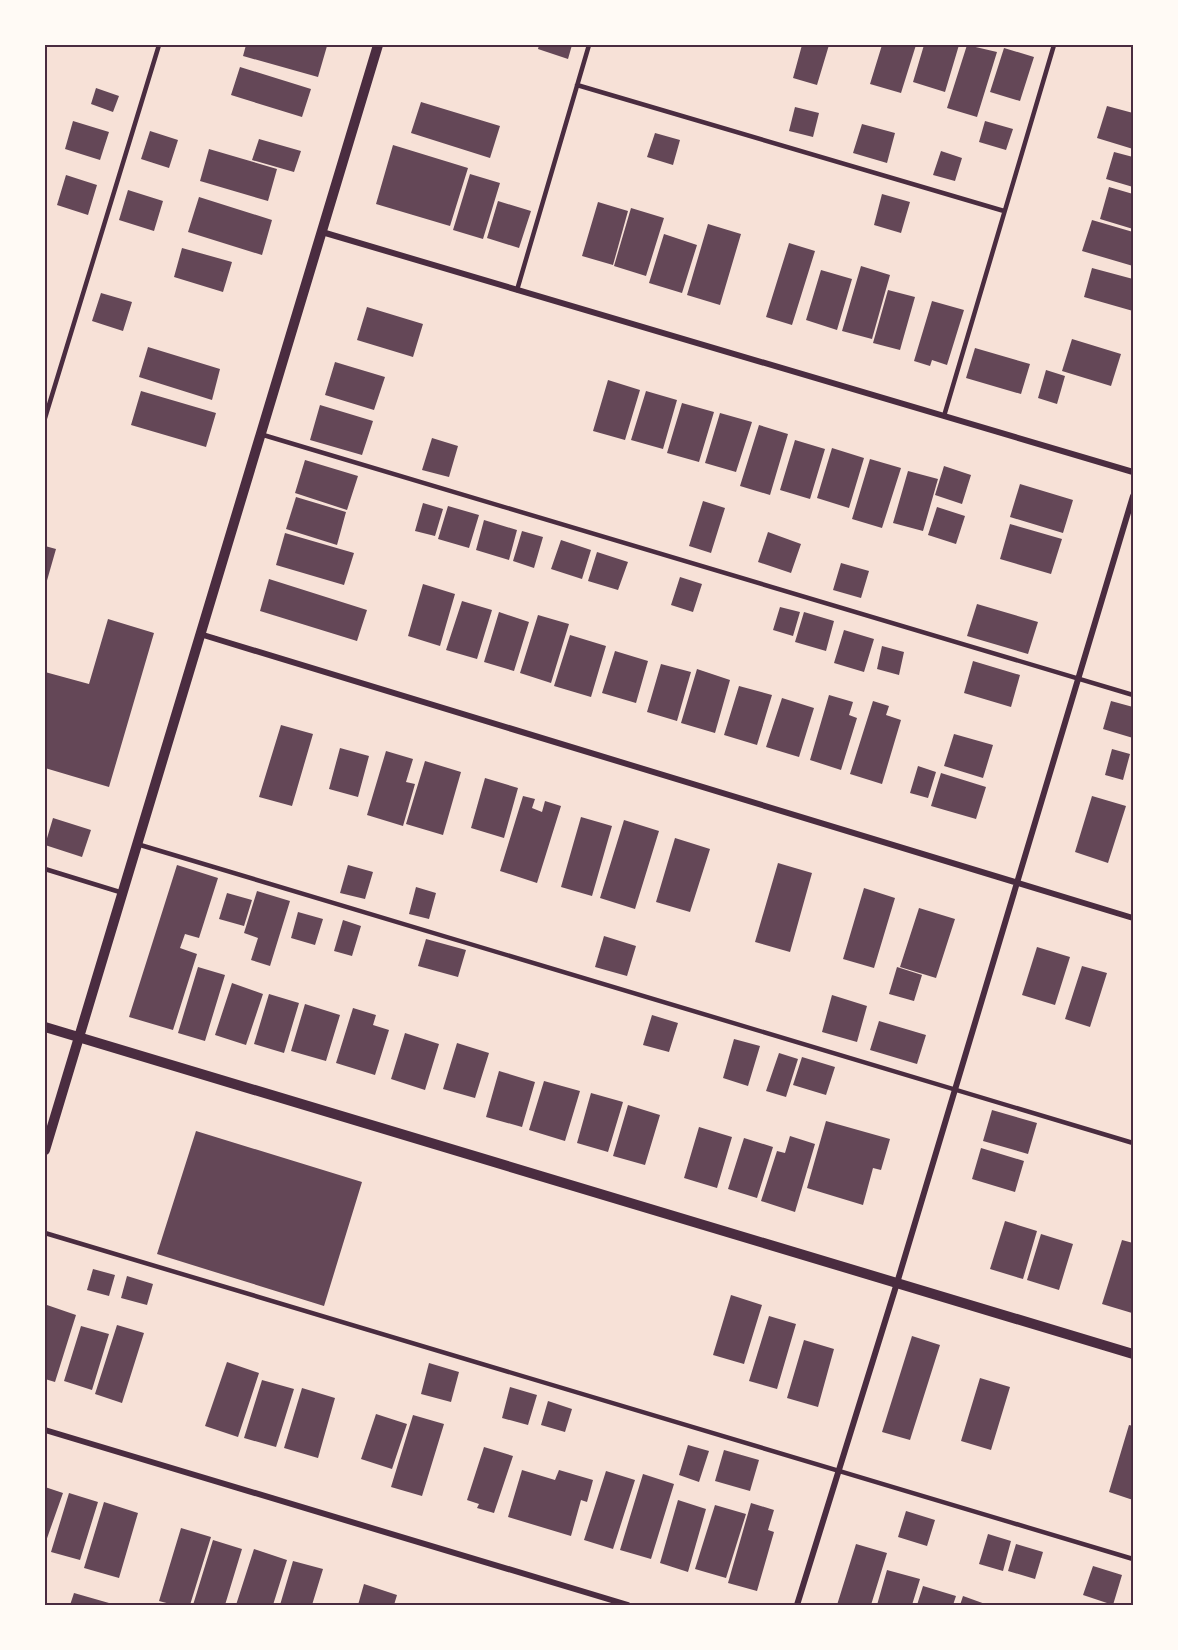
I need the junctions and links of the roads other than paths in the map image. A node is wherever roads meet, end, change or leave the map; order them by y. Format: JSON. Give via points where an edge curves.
{"nodes":[{"id":1,"x":159,"y":45,"type":"edge"},
{"id":2,"x":378,"y":45,"type":"edge"},
{"id":3,"x":589,"y":45,"type":"edge"},
{"id":4,"x":1054,"y":45,"type":"edge"},
{"id":5,"x":577,"y":85,"type":"junction"},
{"id":6,"x":1004,"y":212,"type":"junction"},
{"id":7,"x":321,"y":232,"type":"junction"},
{"id":8,"x":517,"y":290,"type":"junction"},
{"id":9,"x":944,"y":416,"type":"junction"},
{"id":10,"x":45,"y":418,"type":"edge"},
{"id":11,"x":260,"y":434,"type":"junction"},
{"id":12,"x":1133,"y":472,"type":"edge"},
{"id":13,"x":1133,"y":496,"type":"edge"},
{"id":14,"x":200,"y":634,"type":"junction"},
{"id":15,"x":1078,"y":679,"type":"junction"},
{"id":16,"x":1133,"y":695,"type":"edge"},
{"id":17,"x":137,"y":844,"type":"junction"},
{"id":18,"x":45,"y":869,"type":"edge"},
{"id":19,"x":1016,"y":883,"type":"junction"},
{"id":20,"x":123,"y":893,"type":"junction"},
{"id":21,"x":1133,"y":918,"type":"edge"},
{"id":22,"x":45,"y":1027,"type":"edge"},
{"id":23,"x":79,"y":1037,"type":"junction"},
{"id":24,"x":955,"y":1089,"type":"junction"},
{"id":25,"x":1133,"y":1143,"type":"edge"},
{"id":26,"x":45,"y":1150,"type":"edge"},
{"id":27,"x":45,"y":1233,"type":"edge"},
{"id":28,"x":897,"y":1283,"type":"junction"},
{"id":29,"x":1133,"y":1354,"type":"edge"},
{"id":30,"x":45,"y":1430,"type":"edge"},
{"id":31,"x":838,"y":1471,"type":"junction"},
{"id":32,"x":1133,"y":1560,"type":"edge"},
{"id":33,"x":628,"y":1605,"type":"edge"},
{"id":34,"x":797,"y":1605,"type":"edge"}],
"edges":[{"from":1,"to":10,"type":"lane"},
{"from":2,"to":7,"type":"street"},
{"from":3,"to":5,"type":"lane"},
{"from":4,"to":6,"type":"lane"},
{"from":5,"to":6,"type":"lane"},
{"from":5,"to":8,"type":"lane"},
{"from":6,"to":9,"type":"lane"},
{"from":7,"to":8,"type":"street"},
{"from":7,"to":11,"type":"street"},
{"from":8,"to":9,"type":"street"},
{"from":9,"to":12,"type":"street"},
{"from":11,"to":14,"type":"street"},
{"from":11,"to":15,"type":"lane"},
{"from":13,"to":15,"type":"street"},
{"from":14,"to":17,"type":"street"},
{"from":14,"to":19,"type":"street"},
{"from":15,"to":16,"type":"lane"},
{"from":15,"to":19,"type":"street"},
{"from":17,"to":20,"type":"street"},
{"from":17,"to":24,"type":"lane"},
{"from":18,"to":20,"type":"lane"},
{"from":19,"to":21,"type":"street"},
{"from":19,"to":24,"type":"street"},
{"from":20,"to":23,"type":"street"},
{"from":22,"to":23,"type":"street"},
{"from":23,"to":26,"type":"street"},
{"from":23,"to":28,"type":"street"},
{"from":24,"to":25,"type":"lane"},
{"from":24,"to":28,"type":"street"},
{"from":27,"to":31,"type":"lane"},
{"from":28,"to":29,"type":"street"},
{"from":28,"to":31,"type":"street"},
{"from":30,"to":33,"type":"street"},
{"from":31,"to":32,"type":"lane"},
{"from":31,"to":34,"type":"street"}]}
